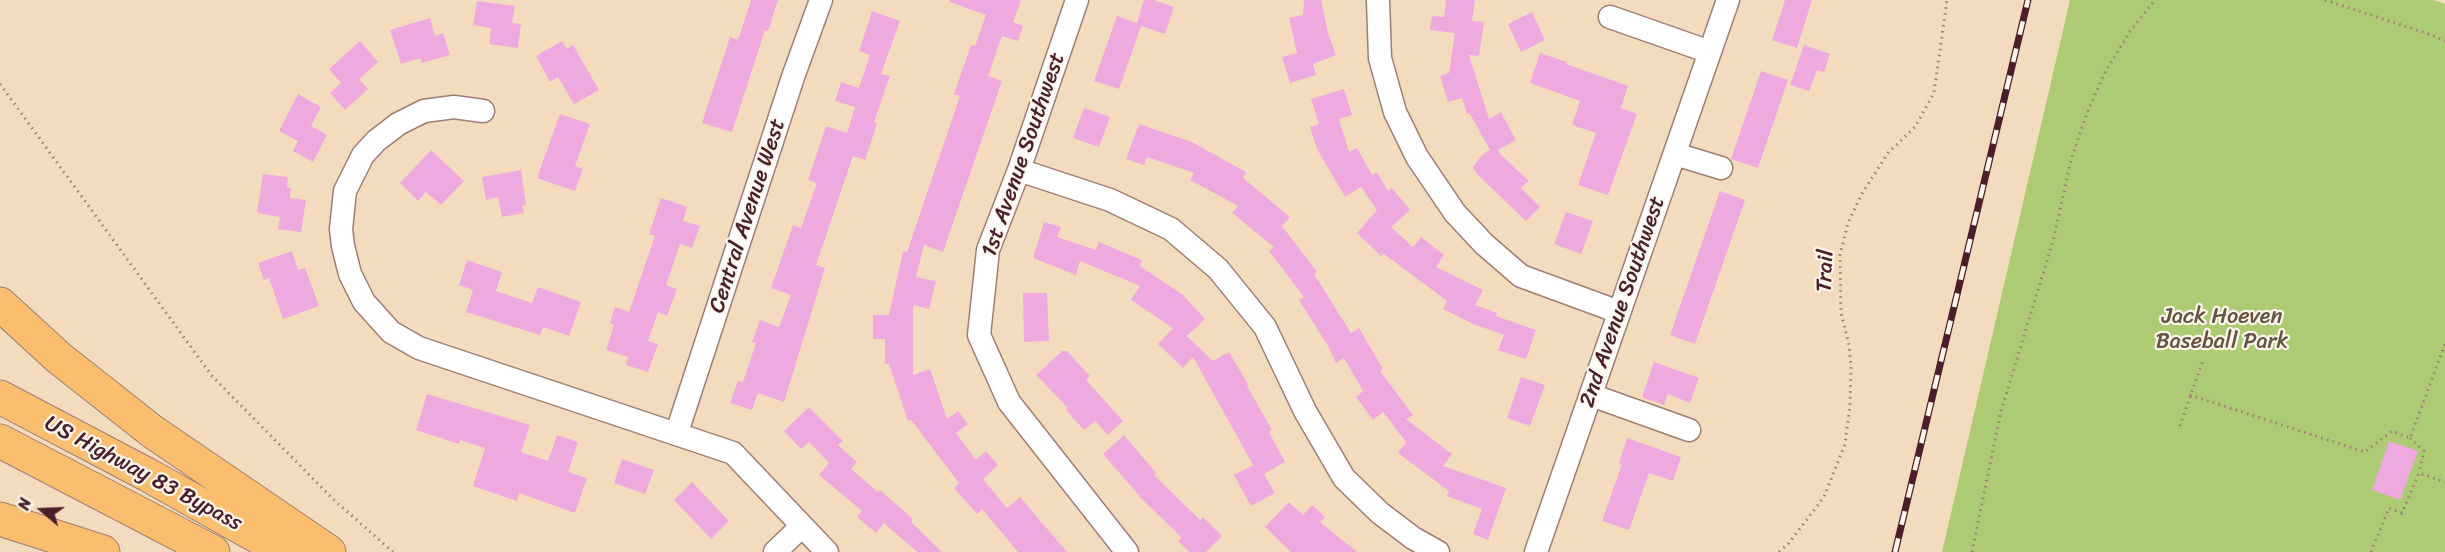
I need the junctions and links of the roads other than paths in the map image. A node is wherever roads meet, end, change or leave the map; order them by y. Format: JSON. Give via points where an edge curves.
{"nodes":[{"id":1,"x":821,"y":0,"type":"edge"},
{"id":2,"x":1077,"y":0,"type":"edge"},
{"id":3,"x":1378,"y":0,"type":"edge"},
{"id":4,"x":1728,"y":0,"type":"edge"},
{"id":5,"x":1610,"y":17,"type":"dead end"},
{"id":6,"x":1710,"y":52,"type":"junction"},
{"id":7,"x":483,"y":111,"type":"dead end"},
{"id":8,"x":1675,"y":154,"type":"junction"},
{"id":9,"x":1721,"y":168,"type":"dead end"},
{"id":10,"x":1019,"y":170,"type":"junction"},
{"id":11,"x":0,"y":304,"type":"edge"},
{"id":12,"x":1619,"y":312,"type":"junction"},
{"id":13,"x":1591,"y":395,"type":"junction"},
{"id":14,"x":0,"y":398,"type":"edge"},
{"id":15,"x":1689,"y":430,"type":"dead end"},
{"id":16,"x":677,"y":432,"type":"junction"},
{"id":17,"x":0,"y":441,"type":"edge"},
{"id":18,"x":0,"y":519,"type":"edge"},
{"id":19,"x":802,"y":526,"type":"junction"},
{"id":20,"x":103,"y":552,"type":"edge"},
{"id":21,"x":213,"y":552,"type":"edge"},
{"id":22,"x":285,"y":552,"type":"edge"},
{"id":23,"x":329,"y":552,"type":"edge"},
{"id":24,"x":775,"y":552,"type":"edge"},
{"id":25,"x":827,"y":552,"type":"edge"},
{"id":26,"x":1127,"y":552,"type":"edge"},
{"id":27,"x":1438,"y":552,"type":"edge"},
{"id":28,"x":1536,"y":552,"type":"edge"}],
"edges":[{"from":1,"to":16,"type":"street","name":"Central Avenue West"},
{"from":2,"to":10,"type":"street","name":"1st Avenue Southwest"},
{"from":3,"to":12,"type":"street","via":[[1380,58],[1395,112],[1417,157],[1455,213],[1521,276]]},
{"from":4,"to":6,"type":"street","name":"2nd Avenue Southwest"},
{"from":5,"to":6,"type":"street"},
{"from":6,"to":8,"type":"street","name":"2nd Avenue Southwest"},
{"from":7,"to":16,"type":"street","via":[[454,107],[424,111],[398,124],[363,155],[345,191],[341,229],[350,274],[364,302],[391,332],[419,348]]},
{"from":8,"to":9,"type":"street"},
{"from":8,"to":12,"type":"street","name":"2nd Avenue Southwest"},
{"from":10,"to":26,"type":"street","name":"1st Avenue Southwest","via":[[988,250],[979,335],[1009,402]]},
{"from":10,"to":27,"type":"street","via":[[1110,200],[1171,229],[1218,269],[1265,327],[1305,411],[1344,478],[1380,513]]},
{"from":11,"to":23,"type":"highway","via":[[59,358],[153,432]]},
{"from":12,"to":13,"type":"street","name":"2nd Avenue Southwest"},
{"from":13,"to":15,"type":"street"},
{"from":13,"to":28,"type":"street","name":"2nd Avenue Southwest"},
{"from":14,"to":22,"type":"highway","name":"US Highway 83 Bypass"},
{"from":16,"to":19,"type":"street","via":[[733,453]]},
{"from":17,"to":21,"type":"highway","name":"US Highway 83 Bypass"},
{"from":18,"to":20,"type":"highway"},
{"from":19,"to":24,"type":"street"},
{"from":19,"to":25,"type":"street"}]}
